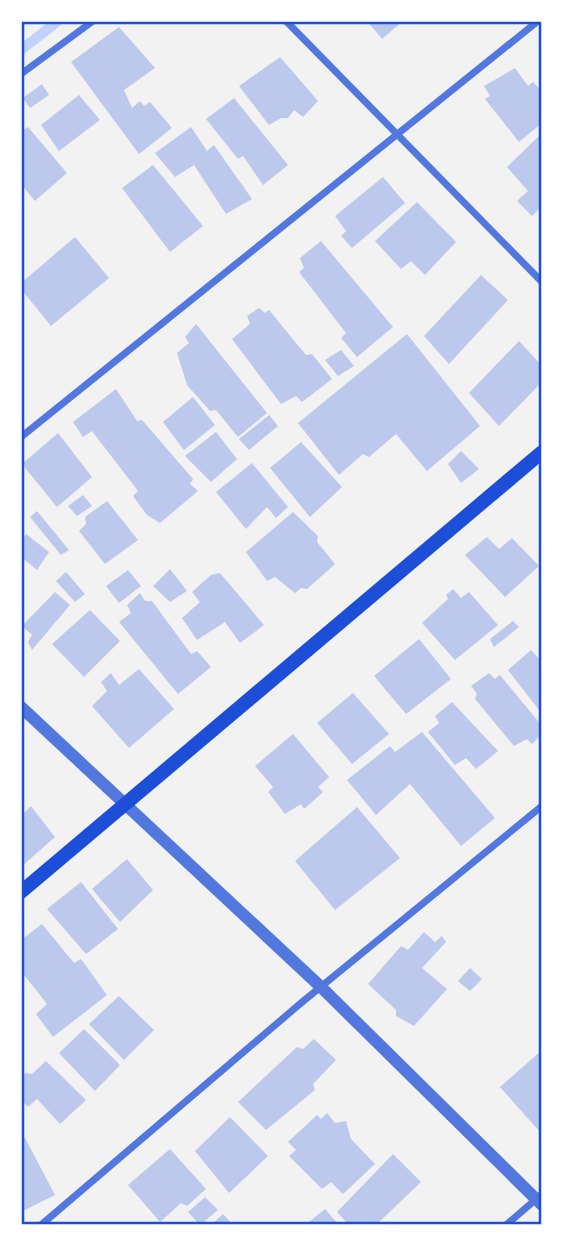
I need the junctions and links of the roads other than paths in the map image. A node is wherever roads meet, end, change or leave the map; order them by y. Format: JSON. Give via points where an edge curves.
{"nodes":[{"id":1,"x":93,"y":21,"type":"edge"},
{"id":2,"x":286,"y":21,"type":"edge"},
{"id":3,"x":538,"y":21,"type":"edge"},
{"id":4,"x":21,"y":74,"type":"edge"},
{"id":5,"x":398,"y":135,"type":"junction"},
{"id":6,"x":542,"y":282,"type":"edge"},
{"id":7,"x":21,"y":437,"type":"edge"},
{"id":8,"x":542,"y":452,"type":"edge"},
{"id":9,"x":21,"y":707,"type":"edge"},
{"id":10,"x":124,"y":804,"type":"junction"},
{"id":11,"x":542,"y":806,"type":"edge"},
{"id":12,"x":21,"y":892,"type":"edge"},
{"id":13,"x":322,"y":988,"type":"junction"},
{"id":14,"x":540,"y":1199,"type":"edge"},
{"id":15,"x":41,"y":1225,"type":"edge"},
{"id":16,"x":506,"y":1225,"type":"edge"}],
"edges":[{"from":1,"to":4,"type":"street"},
{"from":2,"to":5,"type":"street"},
{"from":3,"to":5,"type":"street"},
{"from":5,"to":6,"type":"street"},
{"from":5,"to":7,"type":"street"},
{"from":8,"to":10,"type":"main road"},
{"from":9,"to":10,"type":"street"},
{"from":10,"to":12,"type":"main road"},
{"from":10,"to":13,"type":"street"},
{"from":11,"to":13,"type":"street"},
{"from":13,"to":14,"type":"street"},
{"from":13,"to":15,"type":"street"},
{"from":14,"to":16,"type":"street"}]}
